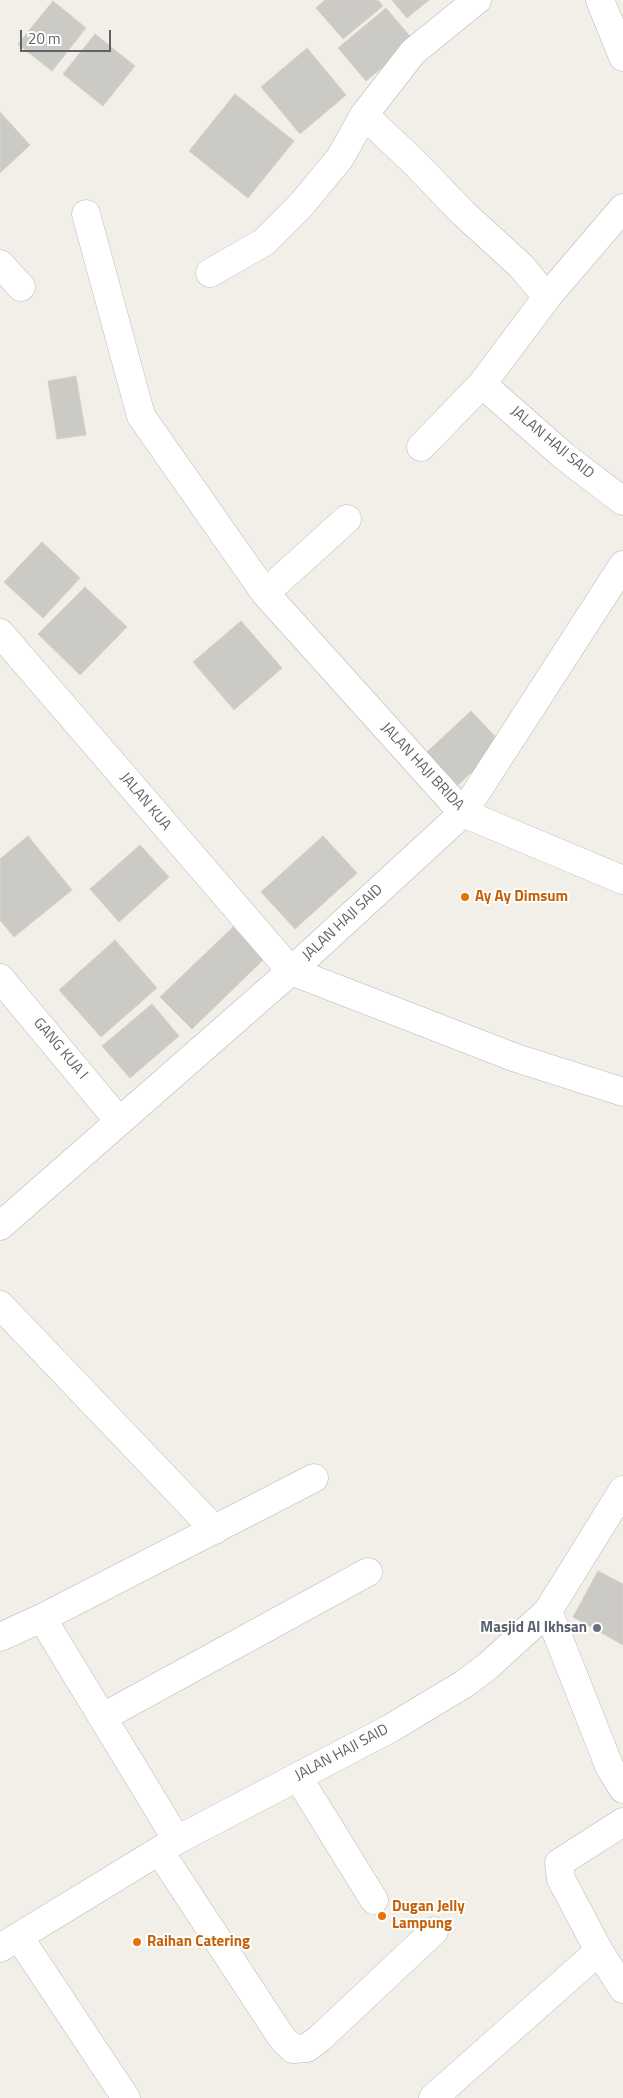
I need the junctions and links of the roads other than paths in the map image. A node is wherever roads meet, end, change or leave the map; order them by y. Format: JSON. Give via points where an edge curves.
{"nodes":[{"id":1,"x":477,"y":0,"type":"edge"},
{"id":2,"x":600,"y":0,"type":"edge"},
{"id":3,"x":623,"y":57,"type":"edge"},
{"id":4,"x":364,"y":115,"type":"junction"},
{"id":5,"x":623,"y":208,"type":"edge"},
{"id":6,"x":86,"y":214,"type":"dead end"},
{"id":7,"x":0,"y":264,"type":"edge"},
{"id":8,"x":210,"y":273,"type":"dead end"},
{"id":9,"x":21,"y":287,"type":"dead end"},
{"id":10,"x":547,"y":298,"type":"junction"},
{"id":11,"x":482,"y":384,"type":"junction"},
{"id":12,"x":420,"y":447,"type":"dead end"},
{"id":13,"x":623,"y":501,"type":"edge"},
{"id":14,"x":348,"y":519,"type":"dead end"},
{"id":15,"x":623,"y":566,"type":"edge"},
{"id":16,"x":265,"y":593,"type":"junction"},
{"id":17,"x":0,"y":633,"type":"edge"},
{"id":18,"x":463,"y":813,"type":"junction"},
{"id":19,"x":623,"y":880,"type":"edge"},
{"id":20,"x":291,"y":971,"type":"junction"},
{"id":21,"x":0,"y":978,"type":"edge"},
{"id":22,"x":623,"y":1092,"type":"edge"},
{"id":23,"x":119,"y":1121,"type":"junction"},
{"id":24,"x":0,"y":1226,"type":"edge"},
{"id":25,"x":0,"y":1305,"type":"edge"},
{"id":26,"x":314,"y":1478,"type":"dead end"},
{"id":27,"x":623,"y":1490,"type":"edge"},
{"id":28,"x":215,"y":1530,"type":"junction"},
{"id":29,"x":368,"y":1572,"type":"dead end"},
{"id":30,"x":548,"y":1611,"type":"junction"},
{"id":31,"x":42,"y":1618,"type":"junction"},
{"id":32,"x":0,"y":1637,"type":"edge"},
{"id":33,"x":103,"y":1717,"type":"junction"},
{"id":34,"x":298,"y":1777,"type":"junction"},
{"id":35,"x":623,"y":1789,"type":"edge"},
{"id":36,"x":623,"y":1822,"type":"edge"},
{"id":37,"x":169,"y":1846,"type":"junction"},
{"id":38,"x":374,"y":1900,"type":"dead end"},
{"id":39,"x":434,"y":1932,"type":"dead end"},
{"id":40,"x":10,"y":1943,"type":"edge"},
{"id":41,"x":599,"y":1951,"type":"junction"},
{"id":42,"x":623,"y":1989,"type":"edge"},
{"id":43,"x":126,"y":2098,"type":"edge"},
{"id":44,"x":433,"y":2098,"type":"edge"}],
"edges":[{"from":1,"to":4,"type":"street","via":[[413,52]]},
{"from":2,"to":3,"type":"street"},
{"from":4,"to":8,"type":"street","via":[[340,158],[301,205],[264,242]]},
{"from":4,"to":10,"type":"street","via":[[521,266]]},
{"from":5,"to":10,"type":"street"},
{"from":6,"to":16,"type":"street","name":"JALAN HAJI BRIDA","via":[[141,416]]},
{"from":7,"to":9,"type":"street"},
{"from":10,"to":11,"type":"street"},
{"from":11,"to":12,"type":"street"},
{"from":11,"to":13,"type":"street","name":"JALAN HAJI SAID","via":[[565,457]]},
{"from":14,"to":16,"type":"street"},
{"from":15,"to":18,"type":"street","name":"JALAN HAJI SAID"},
{"from":16,"to":18,"type":"street","name":"JALAN HAJI BRIDA"},
{"from":17,"to":20,"type":"street","name":"JALAN KUA"},
{"from":18,"to":19,"type":"street","name":"JALAN HAJI BRIDA"},
{"from":18,"to":20,"type":"street","name":"JALAN HAJI SAID"},
{"from":20,"to":22,"type":"street","via":[[516,1058]]},
{"from":20,"to":23,"type":"street","name":"JALAN HAJI SAID"},
{"from":21,"to":23,"type":"street","name":"GANG KUA I"},
{"from":23,"to":24,"type":"street","name":"JALAN HAJI SAID"},
{"from":25,"to":28,"type":"street"},
{"from":26,"to":28,"type":"street"},
{"from":27,"to":30,"type":"street","name":"JALAN HAJI SAID"},
{"from":28,"to":31,"type":"street"},
{"from":29,"to":33,"type":"street"},
{"from":30,"to":34,"type":"street","name":"JALAN HAJI SAID","via":[[464,1684],[391,1728]]},
{"from":30,"to":35,"type":"street","via":[[610,1768]]},
{"from":31,"to":32,"type":"street"},
{"from":31,"to":33,"type":"street"},
{"from":33,"to":37,"type":"street"},
{"from":34,"to":37,"type":"street","name":"JALAN HAJI SAID"},
{"from":34,"to":38,"type":"street"},
{"from":36,"to":41,"type":"street","via":[[558,1863],[561,1879]]},
{"from":37,"to":39,"type":"street","via":[[282,2038],[293,2049],[307,2048],[320,2038]]},
{"from":37,"to":40,"type":"street","name":"JALAN HAJI SAID"},
{"from":40,"to":43,"type":"street"},
{"from":41,"to":42,"type":"street"},
{"from":41,"to":44,"type":"street"}]}
